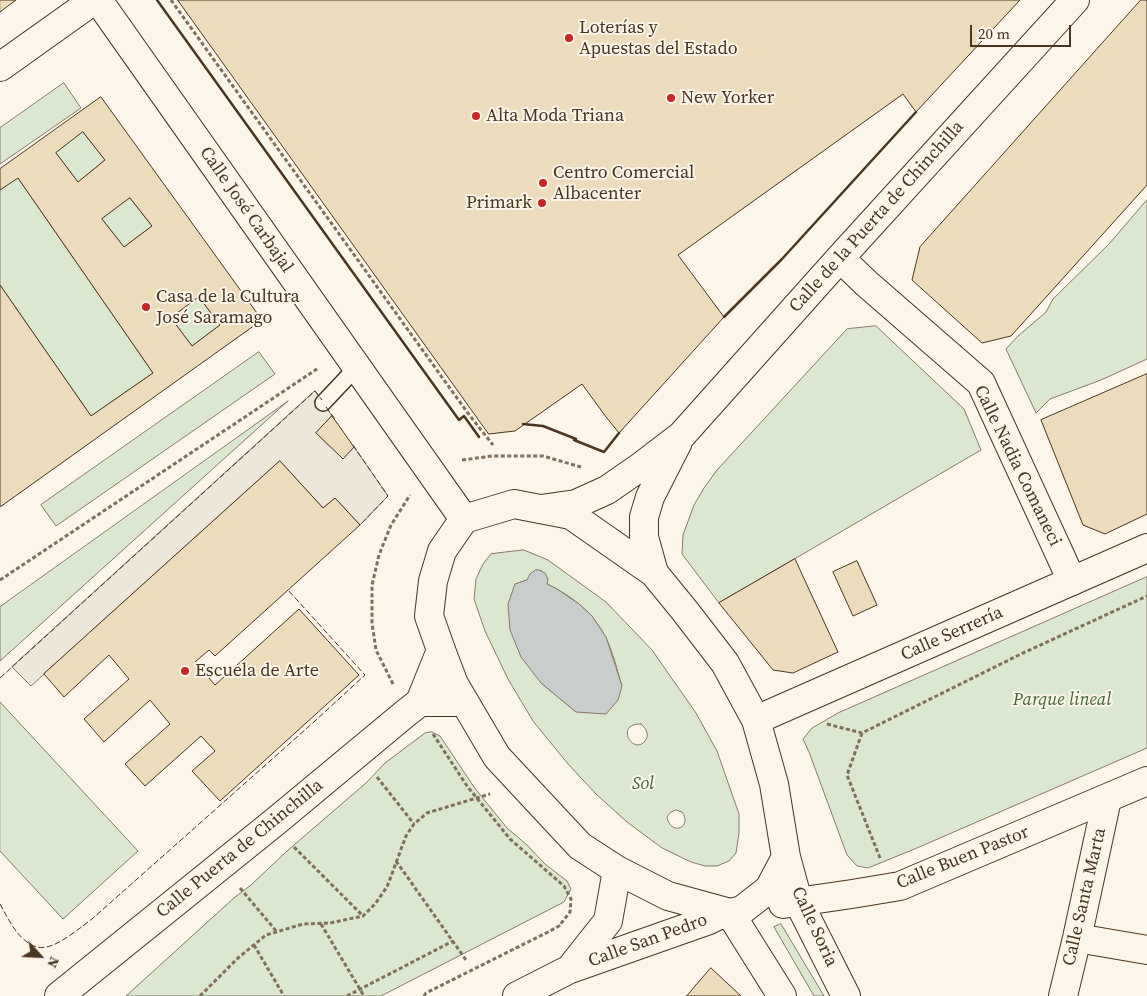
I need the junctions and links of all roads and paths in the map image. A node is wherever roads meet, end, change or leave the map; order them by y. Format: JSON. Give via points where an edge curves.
{"nodes":[{"id":1,"x":94,"y":0,"type":"edge"},
{"id":2,"x":98,"y":0,"type":"edge"},
{"id":3,"x":171,"y":0,"type":"edge"},
{"id":4,"x":1075,"y":0,"type":"edge"},
{"id":5,"x":0,"y":67,"type":"edge"},
{"id":6,"x":840,"y":258,"type":"junction"},
{"id":7,"x":357,"y":367,"type":"junction"},
{"id":8,"x":317,"y":369,"type":"dead end"},
{"id":9,"x":323,"y":403,"type":"dead end"},
{"id":10,"x":680,"y":436,"type":"junction"},
{"id":11,"x":493,"y":445,"type":"dead end"},
{"id":12,"x":539,"y":509,"type":"junction"},
{"id":13,"x":464,"y":519,"type":"junction"},
{"id":14,"x":1147,"y":548,"type":"edge"},
{"id":15,"x":654,"y":573,"type":"junction"},
{"id":16,"x":0,"y":580,"type":"edge"},
{"id":17,"x":1072,"y":581,"type":"junction"},
{"id":18,"x":1147,"y":596,"type":"edge"},
{"id":19,"x":441,"y":650,"type":"junction"},
{"id":20,"x":809,"y":697,"type":"junction"},
{"id":21,"x":420,"y":702,"type":"junction"},
{"id":22,"x":464,"y":702,"type":"junction"},
{"id":23,"x":756,"y":720,"type":"junction"},
{"id":24,"x":862,"y":732,"type":"junction"},
{"id":25,"x":372,"y":771,"type":"dead end"},
{"id":26,"x":1147,"y":781,"type":"edge"},
{"id":27,"x":491,"y":794,"type":"dead end"},
{"id":28,"x":1107,"y":799,"type":"junction"},
{"id":29,"x":414,"y":824,"type":"junction"},
{"id":30,"x":290,"y":843,"type":"dead end"},
{"id":31,"x":786,"y":857,"type":"junction"},
{"id":32,"x":880,"y":858,"type":"dead end"},
{"id":33,"x":396,"y":861,"type":"junction"},
{"id":34,"x":617,"y":870,"type":"junction"},
{"id":35,"x":240,"y":888,"type":"dead end"},
{"id":36,"x":798,"y":901,"type":"junction"},
{"id":37,"x":732,"y":911,"type":"junction"},
{"id":38,"x":362,"y":916,"type":"junction"},
{"id":39,"x":321,"y":924,"type":"junction"},
{"id":40,"x":277,"y":932,"type":"junction"},
{"id":41,"x":1077,"y":938,"type":"junction"},
{"id":42,"x":452,"y":941,"type":"junction"},
{"id":43,"x":254,"y":945,"type":"junction"},
{"id":44,"x":1147,"y":950,"type":"edge"},
{"id":45,"x":466,"y":960,"type":"dead end"},
{"id":46,"x":570,"y":969,"type":"junction"},
{"id":47,"x":360,"y":989,"type":"junction"},
{"id":48,"x":59,"y":996,"type":"edge"},
{"id":49,"x":200,"y":996,"type":"edge"},
{"id":50,"x":284,"y":996,"type":"edge"},
{"id":51,"x":347,"y":996,"type":"edge"},
{"id":52,"x":364,"y":996,"type":"edge"},
{"id":53,"x":517,"y":996,"type":"edge"},
{"id":54,"x":782,"y":996,"type":"edge"},
{"id":55,"x":846,"y":996,"type":"edge"},
{"id":56,"x":1063,"y":996,"type":"edge"}],
"edges":[{"from":1,"to":5,"type":"street"},
{"from":2,"to":7,"type":"street","name":"Calle José Carbajal"},
{"from":3,"to":11,"type":"path"},
{"from":4,"to":6,"type":"street","name":"Calle de la Puerta de Chinchilla"},
{"from":6,"to":10,"type":"street","name":"Calle de la Puerta de Chinchilla"},
{"from":6,"to":17,"type":"street","name":"Calle Nadia Comaneci","via":[[981,384]]},
{"from":7,"to":9,"type":"lane"},
{"from":7,"to":13,"type":"street","name":"Calle José Carbajal"},
{"from":8,"to":16,"type":"path"},
{"from":10,"to":12,"type":"street","name":"Calle de la Puerta de Chinchilla","via":[[607,490],[576,504]]},
{"from":10,"to":15,"type":"street","name":"Calle de la Puerta de Chinchilla","via":[[650,497],[644,517],[644,536]]},
{"from":12,"to":13,"type":"street","via":[[514,504]]},
{"from":12,"to":15,"type":"street","via":[[571,515]]},
{"from":13,"to":19,"type":"street","via":[[442,551],[433,581],[429,616]]},
{"from":14,"to":17,"type":"street","name":"Calle Serrería"},
{"from":15,"to":23,"type":"street","name":"Calle Soria","via":[[725,663]]},
{"from":17,"to":20,"type":"street","name":"Calle Serrería"},
{"from":18,"to":24,"type":"path"},
{"from":19,"to":21,"type":"street"},
{"from":19,"to":22,"type":"street"},
{"from":20,"to":23,"type":"street","name":"Calle Serrería"},
{"from":20,"to":24,"type":"path","via":[[826,724]]},
{"from":21,"to":22,"type":"street"},
{"from":21,"to":48,"type":"street","name":"Calle Puerta de Chinchilla"},
{"from":22,"to":34,"type":"street","via":[[497,758],[580,846]]},
{"from":23,"to":31,"type":"street","name":"Calle Soria","via":[[774,784]]},
{"from":24,"to":32,"type":"path","via":[[847,775]]},
{"from":25,"to":29,"type":"path"},
{"from":26,"to":28,"type":"street","name":"Calle Buen Pastor"},
{"from":27,"to":29,"type":"path","via":[[427,813]]},
{"from":28,"to":36,"type":"street","name":"Calle Buen Pastor","via":[[900,886]]},
{"from":28,"to":41,"type":"street","name":"Calle Santa Marta"},
{"from":29,"to":33,"type":"path"},
{"from":30,"to":38,"type":"path"},
{"from":31,"to":36,"type":"street","name":"Calle Soria"},
{"from":31,"to":37,"type":"street","via":[[769,889]]},
{"from":33,"to":38,"type":"path","via":[[376,904]]},
{"from":33,"to":42,"type":"path"},
{"from":34,"to":37,"type":"street","via":[[668,896]]},
{"from":34,"to":46,"type":"street","name":"Calle San Pedro","via":[[608,921]]},
{"from":35,"to":40,"type":"path"},
{"from":36,"to":37,"type":"street","name":"Calle Buen Pastor"},
{"from":36,"to":55,"type":"street","name":"Calle Soria"},
{"from":37,"to":46,"type":"street","name":"Calle San Pedro"},
{"from":37,"to":54,"type":"street"},
{"from":38,"to":39,"type":"path"},
{"from":39,"to":40,"type":"path","via":[[303,924]]},
{"from":39,"to":47,"type":"path"},
{"from":40,"to":43,"type":"path","via":[[266,935]]},
{"from":41,"to":44,"type":"street"},
{"from":41,"to":56,"type":"street","name":"Calle Santa Marta"},
{"from":42,"to":45,"type":"path"},
{"from":42,"to":47,"type":"path"},
{"from":43,"to":49,"type":"path"},
{"from":43,"to":50,"type":"path"},
{"from":46,"to":53,"type":"street","name":"Calle San Pedro"},
{"from":47,"to":51,"type":"path"},
{"from":47,"to":52,"type":"path"}]}
